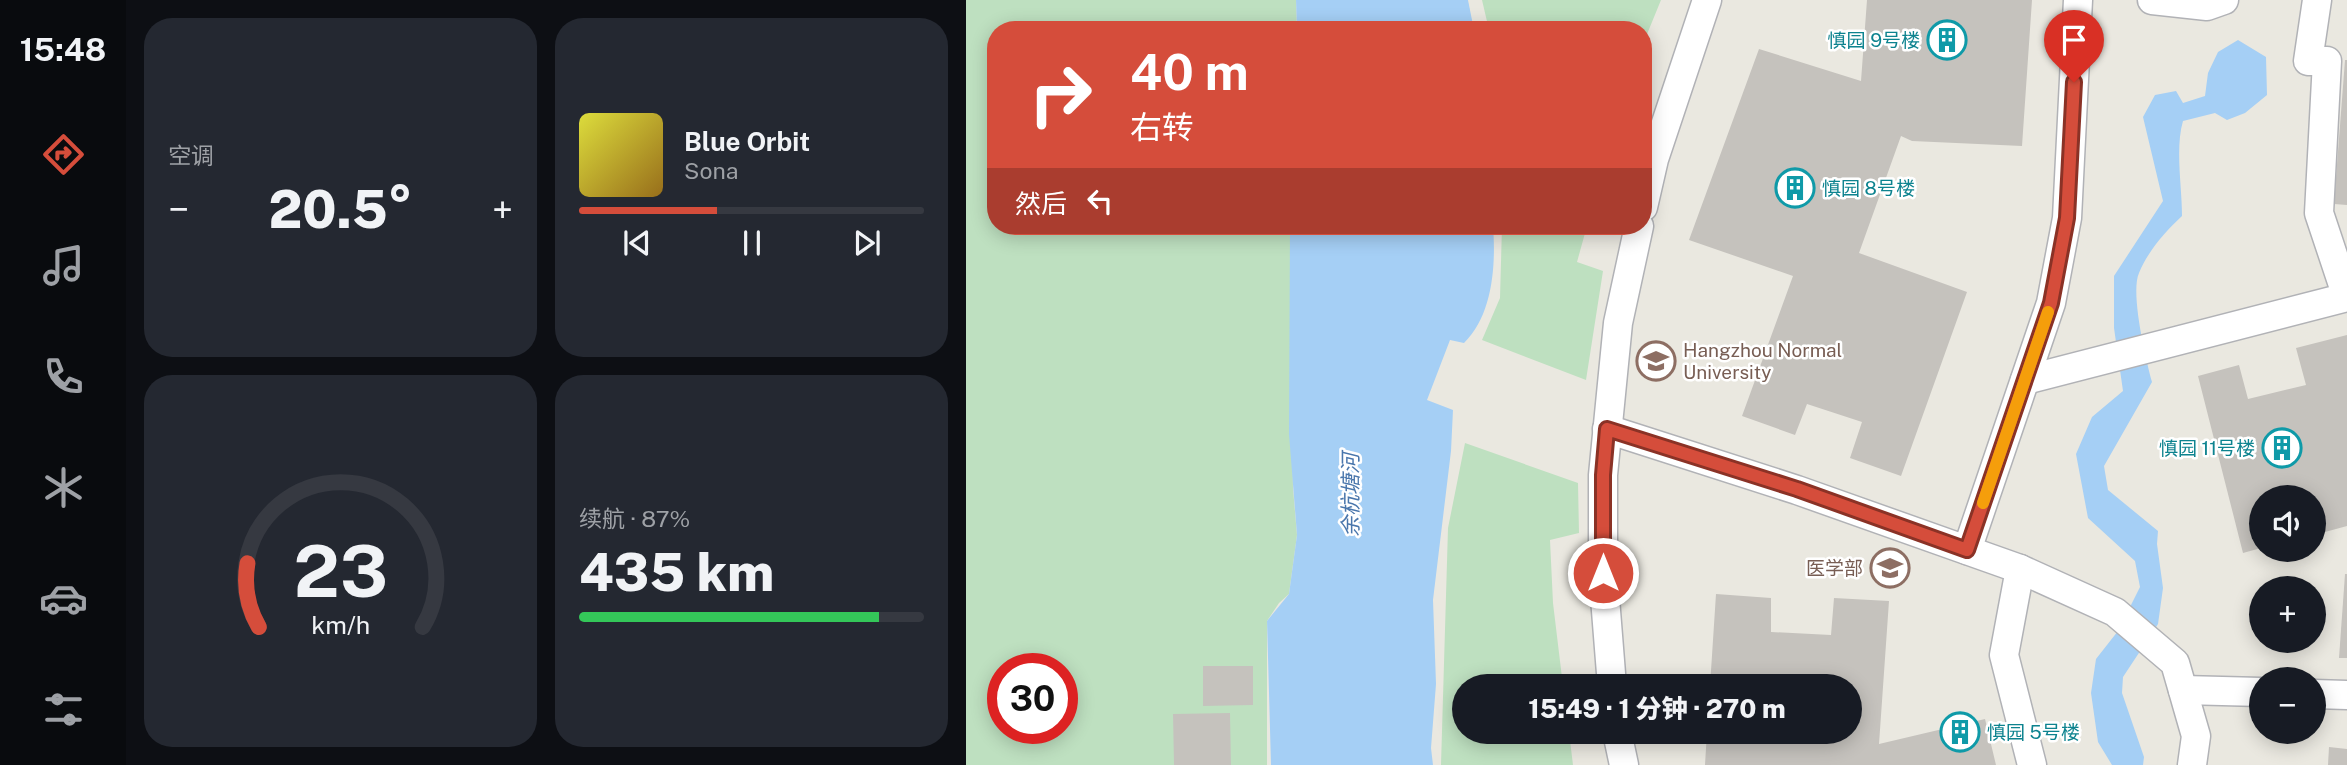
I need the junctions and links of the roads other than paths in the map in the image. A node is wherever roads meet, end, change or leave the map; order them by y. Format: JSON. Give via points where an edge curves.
{"nodes":[{"id":1,"x":1707,"y":0,"type":"edge"},
{"id":2,"x":2078,"y":0,"type":"edge"},
{"id":3,"x":2152,"y":0,"type":"edge"},
{"id":4,"x":2224,"y":0,"type":"edge"},
{"id":5,"x":2318,"y":0,"type":"edge"},
{"id":6,"x":1652,"y":168,"type":"edge"},
{"id":7,"x":1637,"y":235,"type":"edge"},
{"id":8,"x":2347,"y":297,"type":"edge"},
{"id":9,"x":2025,"y":380,"type":"junction"},
{"id":10,"x":1607,"y":429,"type":"junction"},
{"id":11,"x":1967,"y":550,"type":"junction"},
{"id":12,"x":2020,"y":569,"type":"junction"},
{"id":13,"x":1611,"y":674,"type":"edge"},
{"id":14,"x":2183,"y":690,"type":"junction"},
{"id":15,"x":2249,"y":692,"type":"edge"},
{"id":16,"x":2326,"y":694,"type":"edge"},
{"id":17,"x":2347,"y":695,"type":"edge"},
{"id":18,"x":1620,"y":744,"type":"edge"},
{"id":19,"x":1624,"y":765,"type":"edge"},
{"id":20,"x":2032,"y":765,"type":"edge"},
{"id":21,"x":2192,"y":765,"type":"edge"}],
"edges":[{"from":1,"to":6,"type":"street"},
{"from":2,"to":9,"type":"street","via":[[2067,218],[2051,303]]},
{"from":3,"to":4,"type":"street","via":[[2207,6]]},
{"from":5,"to":8,"type":"street","via":[[2308,61],[2327,61],[2319,213]]},
{"from":7,"to":10,"type":"street","via":[[1618,323]]},
{"from":8,"to":9,"type":"street"},
{"from":9,"to":11,"type":"street"},
{"from":10,"to":11,"type":"street","via":[[1797,489]]},
{"from":10,"to":13,"type":"street","via":[[1603,573]]},
{"from":11,"to":12,"type":"street"},
{"from":12,"to":14,"type":"street","via":[[2115,612],[2175,663]]},
{"from":12,"to":20,"type":"street","via":[[2004,655]]},
{"from":14,"to":15,"type":"street"},
{"from":14,"to":21,"type":"street","via":[[2196,736]]},
{"from":16,"to":17,"type":"street"},
{"from":18,"to":19,"type":"street"}]}
